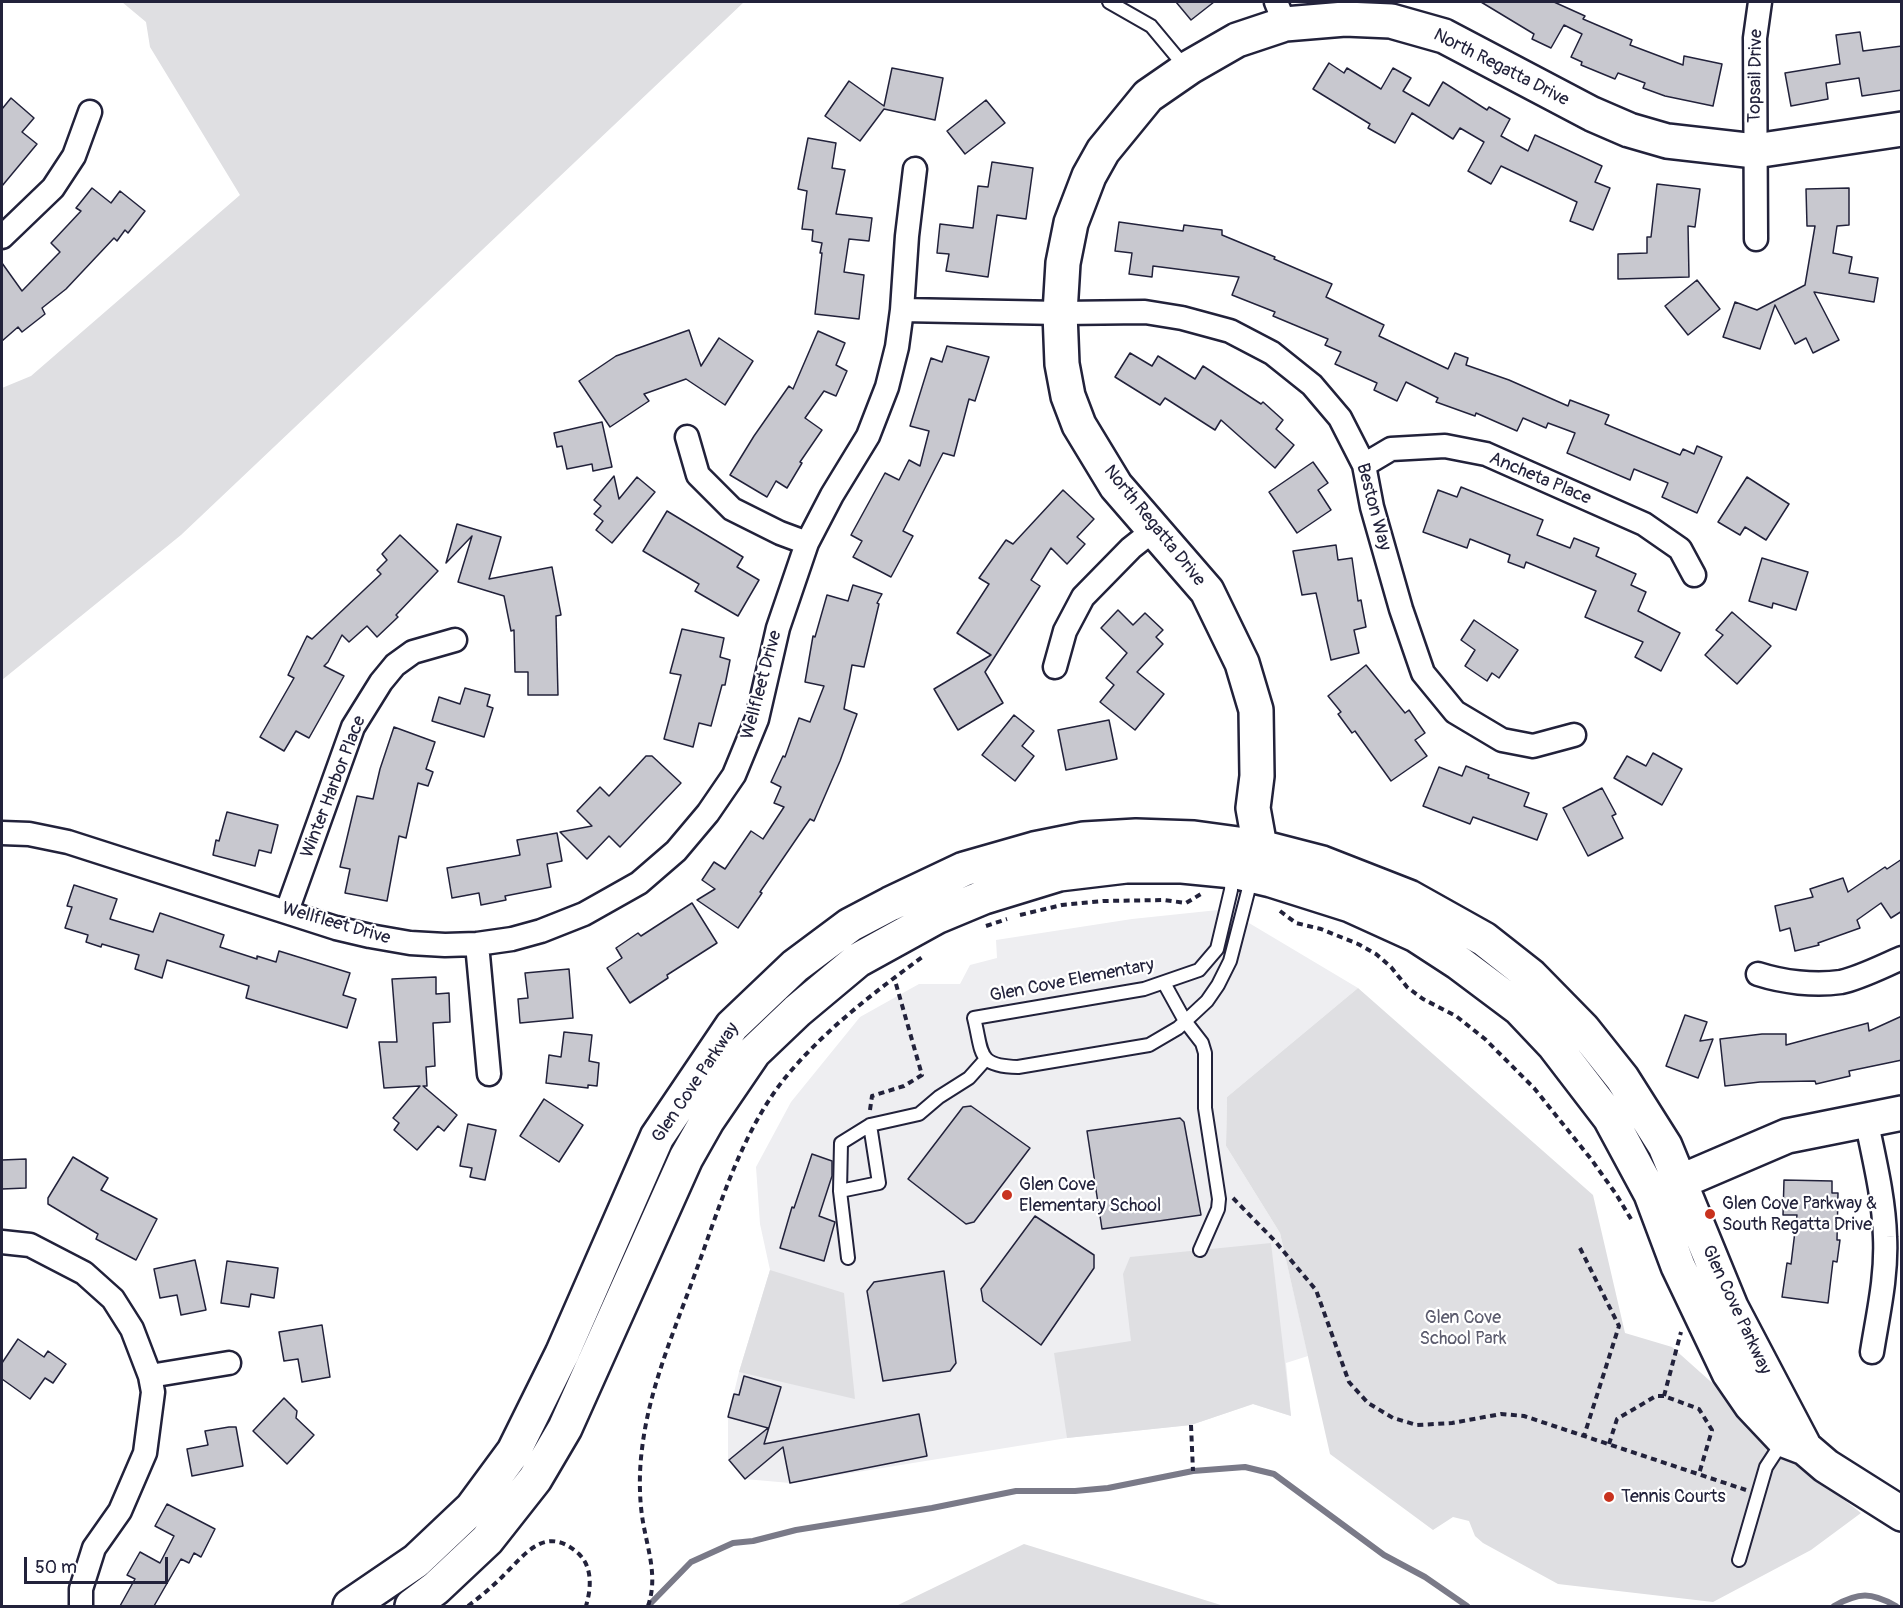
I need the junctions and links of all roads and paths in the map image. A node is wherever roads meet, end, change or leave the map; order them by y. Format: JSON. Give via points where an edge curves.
{"nodes":[{"id":1,"x":1109,"y":2,"type":"edge"},
{"id":2,"x":1760,"y":2,"type":"edge"},
{"id":3,"x":1281,"y":13,"type":"edge"},
{"id":4,"x":1187,"y":69,"type":"junction"},
{"id":5,"x":90,"y":112,"type":"dead end"},
{"id":6,"x":1902,"y":129,"type":"edge"},
{"id":7,"x":1755,"y":151,"type":"junction"},
{"id":8,"x":915,"y":169,"type":"dead end"},
{"id":9,"x":2,"y":237,"type":"edge"},
{"id":10,"x":1756,"y":239,"type":"dead end"},
{"id":11,"x":902,"y":310,"type":"junction"},
{"id":12,"x":1060,"y":313,"type":"junction"},
{"id":13,"x":687,"y":437,"type":"dead end"},
{"id":14,"x":1364,"y":465,"type":"junction"},
{"id":15,"x":1155,"y":529,"type":"junction"},
{"id":16,"x":807,"y":543,"type":"junction"},
{"id":17,"x":1694,"y":575,"type":"dead end"},
{"id":18,"x":455,"y":640,"type":"dead end"},
{"id":19,"x":1055,"y":667,"type":"dead end"},
{"id":20,"x":1574,"y":735,"type":"dead end"},
{"id":21,"x":2,"y":833,"type":"edge"},
{"id":22,"x":1244,"y":865,"type":"junction"},
{"id":23,"x":287,"y":911,"type":"junction"},
{"id":24,"x":978,"y":929,"type":"dead end"},
{"id":25,"x":477,"y":944,"type":"junction"},
{"id":26,"x":933,"y":949,"type":"dead end"},
{"id":27,"x":1902,"y":958,"type":"edge"},
{"id":28,"x":1758,"y":974,"type":"dead end"},
{"id":29,"x":894,"y":977,"type":"junction"},
{"id":30,"x":1164,"y":983,"type":"junction"},
{"id":31,"x":1185,"y":1022,"type":"junction"},
{"id":32,"x":986,"y":1059,"type":"junction"},
{"id":33,"x":489,"y":1074,"type":"dead end"},
{"id":34,"x":1902,"y":1113,"type":"edge"},
{"id":35,"x":1866,"y":1119,"type":"junction"},
{"id":36,"x":870,"y":1125,"type":"junction"},
{"id":37,"x":1666,"y":1188,"type":"junction"},
{"id":38,"x":840,"y":1191,"type":"junction"},
{"id":39,"x":1219,"y":1199,"type":"junction"},
{"id":40,"x":1632,"y":1220,"type":"dead end"},
{"id":41,"x":2,"y":1242,"type":"edge"},
{"id":42,"x":1580,"y":1248,"type":"dead end"},
{"id":43,"x":1200,"y":1250,"type":"dead end"},
{"id":44,"x":848,"y":1258,"type":"dead end"},
{"id":45,"x":1682,"y":1329,"type":"dead end"},
{"id":46,"x":1872,"y":1352,"type":"dead end"},
{"id":47,"x":229,"y":1364,"type":"dead end"},
{"id":48,"x":150,"y":1376,"type":"junction"},
{"id":49,"x":1664,"y":1396,"type":"junction"},
{"id":50,"x":1191,"y":1425,"type":"dead end"},
{"id":51,"x":1584,"y":1436,"type":"junction"},
{"id":52,"x":1795,"y":1439,"type":"junction"},
{"id":53,"x":1609,"y":1444,"type":"junction"},
{"id":54,"x":1193,"y":1472,"type":"dead end"},
{"id":55,"x":1699,"y":1474,"type":"junction"},
{"id":56,"x":1758,"y":1494,"type":"junction"},
{"id":57,"x":1902,"y":1514,"type":"edge"},
{"id":58,"x":1739,"y":1560,"type":"dead end"},
{"id":59,"x":81,"y":1606,"type":"edge"},
{"id":60,"x":350,"y":1606,"type":"edge"},
{"id":61,"x":412,"y":1606,"type":"edge"},
{"id":62,"x":468,"y":1606,"type":"edge"},
{"id":63,"x":586,"y":1606,"type":"edge"},
{"id":64,"x":648,"y":1606,"type":"edge"}],
"edges":[{"from":1,"to":4,"type":"lane","via":[[1151,26]]},
{"from":2,"to":7,"type":"street","name":"Topsail Drive","via":[[1755,38]]},
{"from":3,"to":4,"type":"main road","name":"North Regatta Drive"},
{"from":3,"to":7,"type":"main road","name":"North Regatta Drive","via":[[1391,21],[1444,36],[1629,130],[1667,141]]},
{"from":4,"to":12,"type":"main road","name":"North Regatta Drive","via":[[1148,96],[1103,151],[1089,176],[1071,223],[1063,263]]},
{"from":5,"to":9,"type":"street","via":[[74,156],[52,188]]},
{"from":6,"to":7,"type":"main road","name":"North Regatta Drive"},
{"from":7,"to":10,"type":"street","name":"Topsail Drive"},
{"from":8,"to":11,"type":"street","name":"Wellfleet Drive"},
{"from":11,"to":12,"type":"street","name":"Beston Way"},
{"from":11,"to":16,"type":"street","name":"Wellfleet Drive","via":[[887,387],[868,436]]},
{"from":12,"to":14,"type":"street","name":"Beston Way","via":[[1145,312],[1230,331],[1272,353],[1312,385],[1340,418]]},
{"from":12,"to":15,"type":"main road","name":"North Regatta Drive","via":[[1062,364],[1079,426],[1116,486]]},
{"from":13,"to":16,"type":"street","via":[[698,475],[732,509]]},
{"from":14,"to":17,"type":"street","name":"Ancheta Place","via":[[1391,449],[1445,446],[1486,454],[1644,524],[1680,549]]},
{"from":14,"to":20,"type":"street","name":"Beston Way","via":[[1372,507],[1423,673],[1455,712],[1502,741],[1533,746]]},
{"from":15,"to":19,"type":"street","via":[[1083,597],[1065,631]]},
{"from":15,"to":22,"type":"main road","name":"North Regatta Drive","via":[[1207,591],[1242,663],[1256,710],[1257,776]]},
{"from":16,"to":25,"type":"street","name":"Wellfleet Drive","via":[[778,628],[757,719],[734,775],[701,821],[676,851],[639,883],[584,914],[541,931]]},
{"from":18,"to":23,"type":"street","name":"Winter Harbor Place","via":[[404,658],[369,700],[353,727]]},
{"from":21,"to":23,"type":"street","name":"Wellfleet Drive","via":[[68,842]]},
{"from":22,"to":24,"type":"path","via":[[1186,903],[1132,899],[1062,905]]},
{"from":22,"to":30,"type":"lane","name":"Glen Cove Elementary","via":[[1217,949],[1199,970]]},
{"from":22,"to":31,"type":"lane","via":[[1230,961],[1207,1001]]},
{"from":22,"to":37,"type":"main road","name":"Glen Cove Parkway","via":[[1322,863],[1409,897],[1484,939],[1531,976],[1583,1029],[1622,1078],[1665,1146]]},
{"from":22,"to":40,"type":"path","via":[[1264,895],[1296,923],[1321,929],[1376,954],[1407,987],[1456,1016],[1485,1039],[1534,1088],[1591,1159]]},
{"from":22,"to":60,"type":"main road","name":"Glen Cove Parkway","via":[[1194,838],[1084,839],[1034,849],[974,866],[890,904],[850,925],[795,966],[732,1026],[657,1137],[562,1354],[513,1451],[472,1508],[416,1561]]},
{"from":22,"to":61,"type":"main road","name":"Glen Cove Parkway","via":[[1126,866],[1059,874],[984,897],[936,916],[858,960],[797,1011],[754,1052],[707,1121],[565,1428],[535,1479],[487,1540]]},
{"from":23,"to":25,"type":"street","name":"Wellfleet Drive","via":[[370,936],[410,943]]},
{"from":25,"to":33,"type":"street"},
{"from":26,"to":29,"type":"path"},
{"from":27,"to":28,"type":"street","via":[[1842,981],[1815,984]]},
{"from":29,"to":36,"type":"path","via":[[922,1075],[904,1086],[872,1096]]},
{"from":29,"to":64,"type":"path","via":[[820,1041],[786,1077],[748,1138],[718,1212],[651,1397],[644,1433],[643,1521],[653,1580]]},
{"from":30,"to":31,"type":"lane"},
{"from":30,"to":32,"type":"lane","name":"Glen Cove Elementary","via":[[974,1018]]},
{"from":31,"to":32,"type":"lane","via":[[1149,1045],[1018,1067],[1001,1066]]},
{"from":31,"to":39,"type":"lane","via":[[1205,1053],[1205,1108]]},
{"from":32,"to":36,"type":"lane","via":[[969,1078],[919,1114]]},
{"from":34,"to":35,"type":"main road"},
{"from":35,"to":37,"type":"main road","via":[[1787,1136]]},
{"from":35,"to":46,"type":"street","via":[[1886,1238],[1883,1288]]},
{"from":36,"to":38,"type":"lane","via":[[841,1143]]},
{"from":36,"to":38,"type":"lane","via":[[879,1183]]},
{"from":37,"to":52,"type":"main road","name":"Glen Cove Parkway","via":[[1731,1307]]},
{"from":38,"to":44,"type":"lane"},
{"from":39,"to":43,"type":"lane"},
{"from":39,"to":51,"type":"path","via":[[1230,1196],[1245,1209],[1316,1290],[1349,1382],[1368,1403],[1393,1418],[1417,1425],[1501,1414],[1524,1416]]},
{"from":41,"to":48,"type":"street","via":[[30,1245],[84,1273],[113,1299],[132,1329]]},
{"from":42,"to":51,"type":"path","via":[[1619,1326]]},
{"from":45,"to":49,"type":"path"},
{"from":47,"to":48,"type":"street"},
{"from":48,"to":59,"type":"street","via":[[153,1392],[145,1454],[120,1511],[94,1548],[81,1589]]},
{"from":49,"to":53,"type":"path","via":[[1656,1396],[1617,1419]]},
{"from":49,"to":55,"type":"path","via":[[1699,1409],[1712,1430]]},
{"from":50,"to":54,"type":"path"},
{"from":51,"to":53,"type":"path"},
{"from":52,"to":56,"type":"lane","via":[[1766,1467]]},
{"from":52,"to":57,"type":"main road","name":"Glen Cove Parkway","via":[[1826,1466]]},
{"from":53,"to":55,"type":"path"},
{"from":55,"to":56,"type":"path"},
{"from":56,"to":58,"type":"lane"},
{"from":62,"to":63,"type":"path","via":[[526,1551],[541,1542],[556,1540],[571,1547],[589,1572]]}]}
